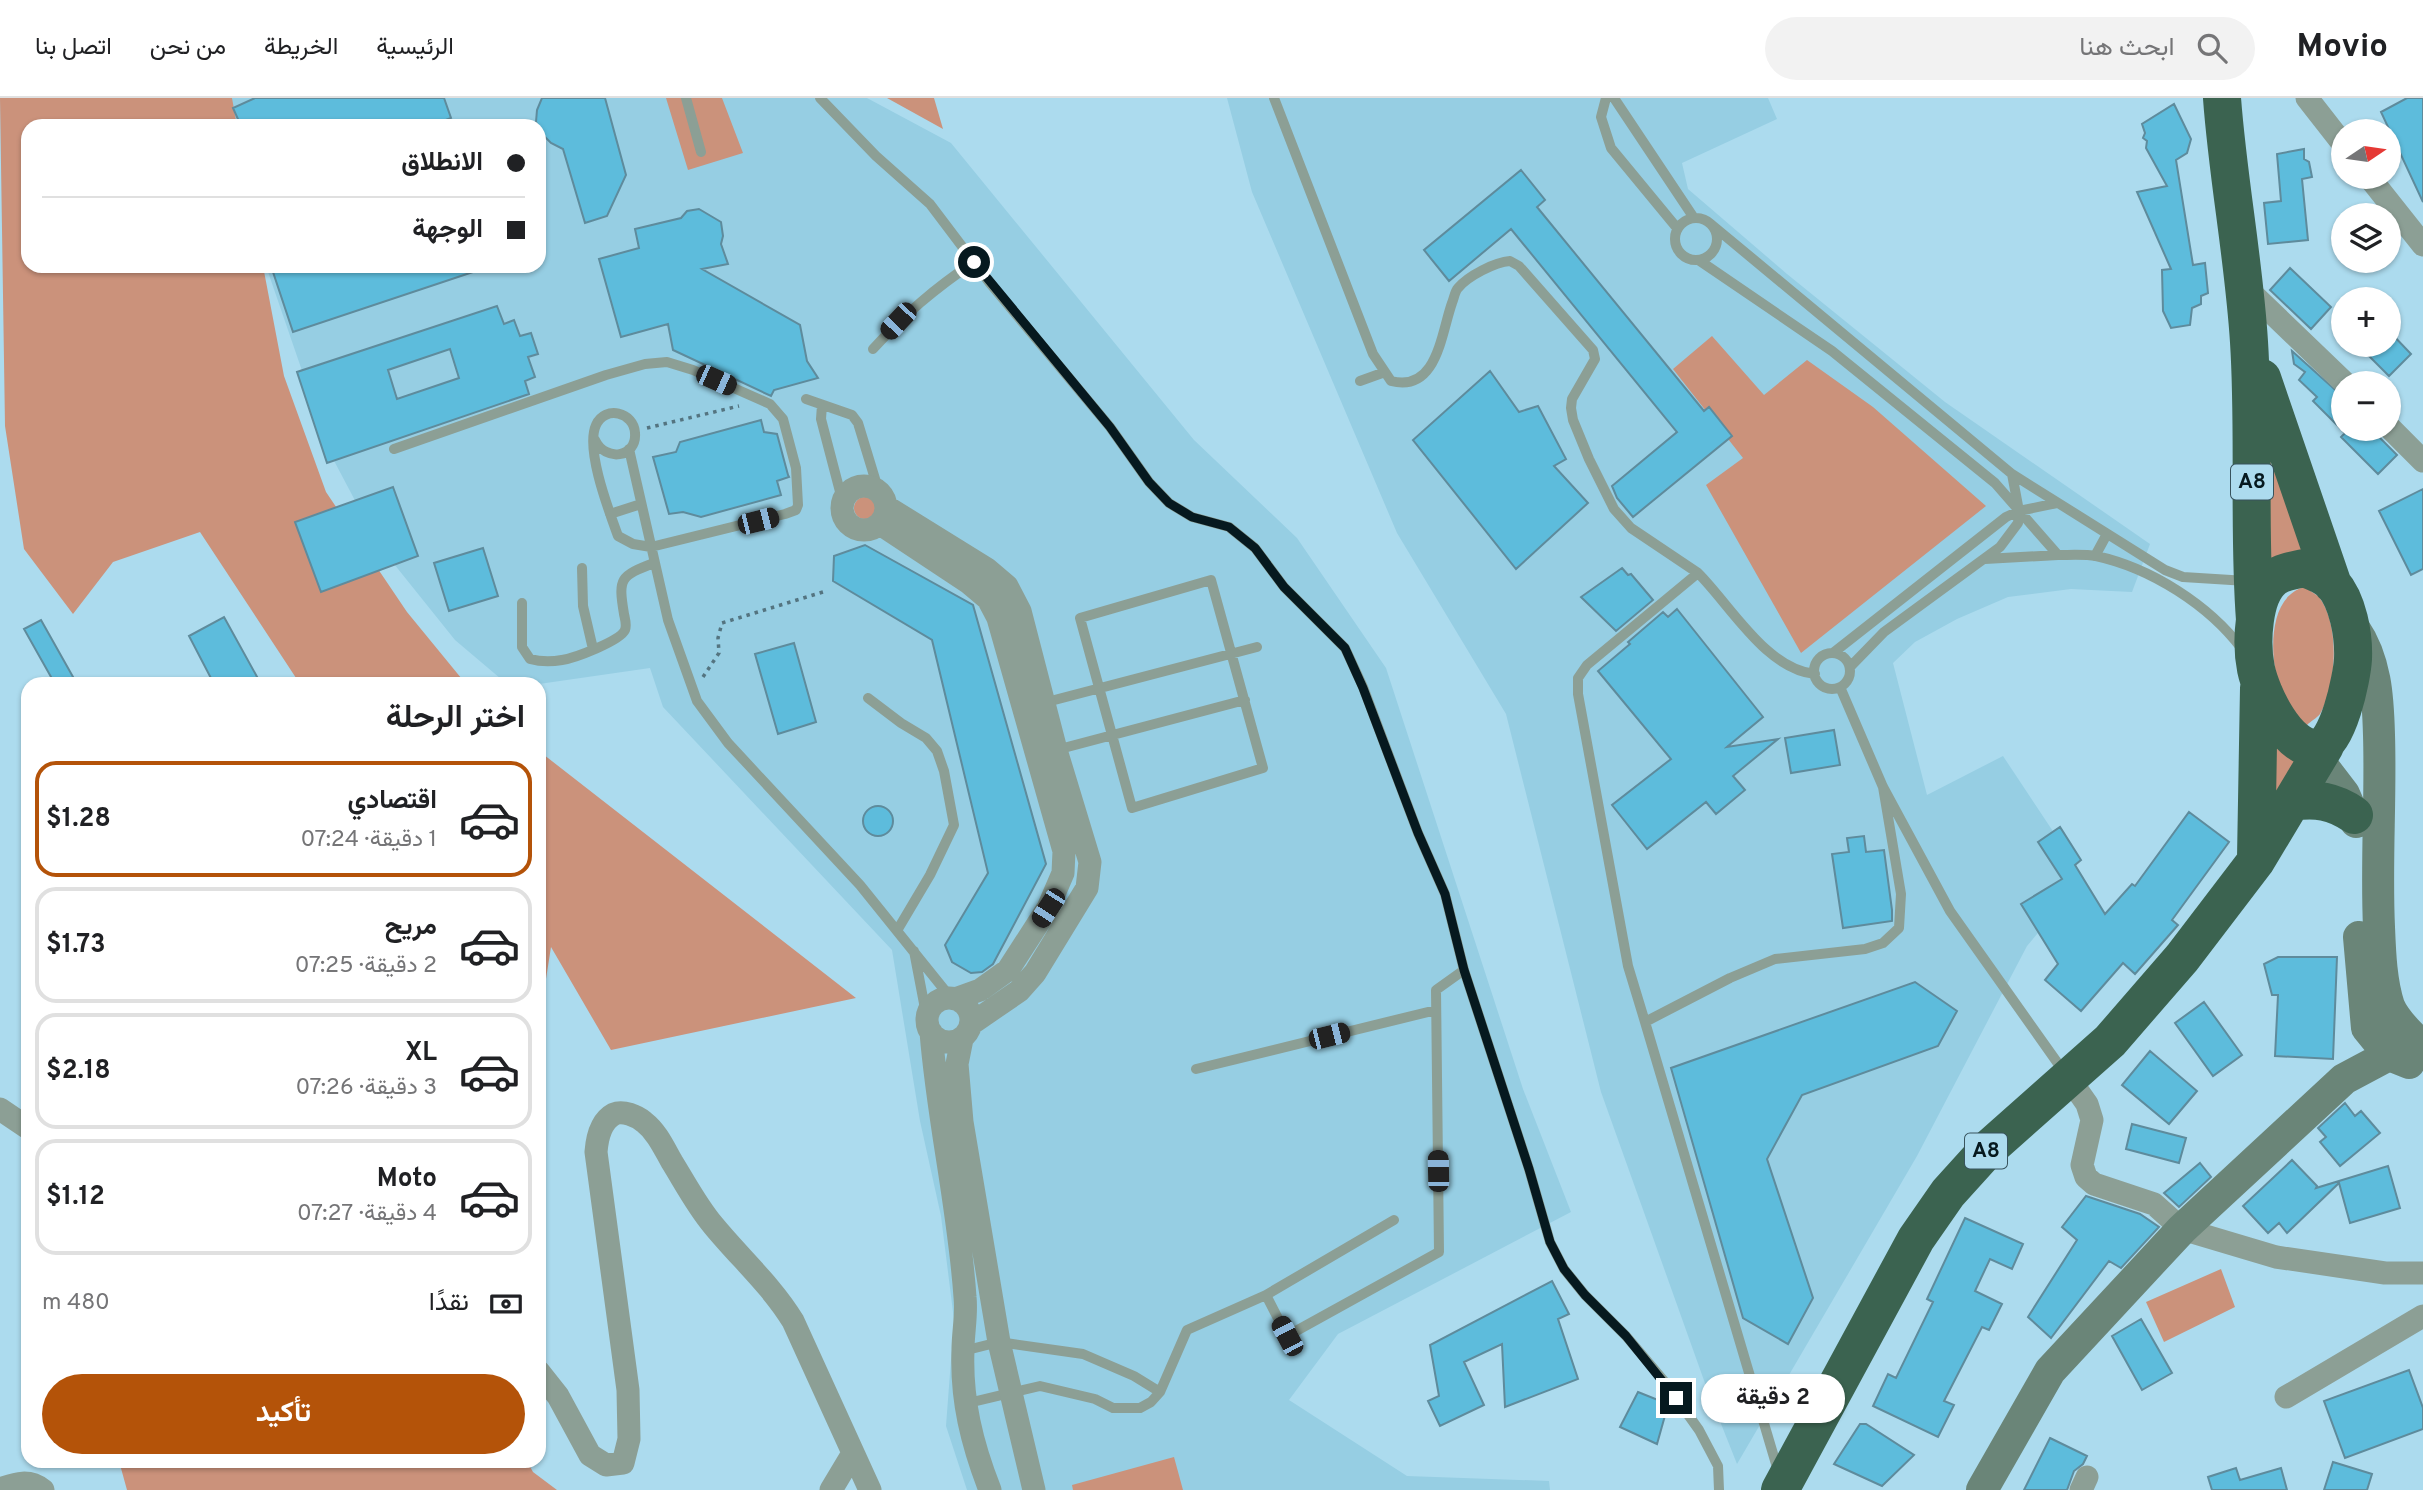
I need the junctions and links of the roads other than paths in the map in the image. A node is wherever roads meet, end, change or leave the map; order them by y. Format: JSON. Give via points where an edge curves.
{"nodes":[{"id":1,"x":686,"y":98,"type":"edge"},
{"id":2,"x":820,"y":98,"type":"edge"},
{"id":3,"x":1274,"y":98,"type":"edge"},
{"id":4,"x":1606,"y":98,"type":"edge"},
{"id":5,"x":1614,"y":98,"type":"edge"},
{"id":6,"x":2222,"y":98,"type":"edge"},
{"id":7,"x":2307,"y":98,"type":"edge"},
{"id":8,"x":2331,"y":129,"type":"edge"},
{"id":9,"x":701,"y":152,"type":"dead end"},
{"id":10,"x":2379,"y":189,"type":"edge"},
{"id":11,"x":1694,"y":218,"type":"junction"},
{"id":12,"x":1712,"y":225,"type":"junction"},
{"id":13,"x":1677,"y":228,"type":"junction"},
{"id":14,"x":2423,"y":245,"type":"edge"},
{"id":15,"x":1700,"y":261,"type":"junction"},
{"id":16,"x":974,"y":262,"type":"junction"},
{"id":17,"x":2245,"y":287,"type":"junction"},
{"id":18,"x":2249,"y":343,"type":"junction"},
{"id":19,"x":873,"y":349,"type":"dead end"},
{"id":20,"x":2332,"y":371,"type":"edge"},
{"id":21,"x":1385,"y":372,"type":"junction"},
{"id":22,"x":1360,"y":381,"type":"dead end"},
{"id":23,"x":806,"y":399,"type":"dead end"},
{"id":24,"x":822,"y":405,"type":"junction"},
{"id":25,"x":2401,"y":439,"type":"edge"},
{"id":26,"x":595,"y":440,"type":"junction"},
{"id":27,"x":394,"y":449,"type":"dead end"},
{"id":28,"x":629,"y":449,"type":"junction"},
{"id":29,"x":2423,"y":461,"type":"edge"},
{"id":30,"x":2012,"y":474,"type":"junction"},
{"id":31,"x":843,"y":503,"type":"junction"},
{"id":32,"x":2057,"y":503,"type":"junction"},
{"id":33,"x":641,"y":504,"type":"junction"},
{"id":34,"x":882,"y":508,"type":"junction"},
{"id":35,"x":2019,"y":511,"type":"junction"},
{"id":36,"x":610,"y":513,"type":"junction"},
{"id":37,"x":2108,"y":534,"type":"junction"},
{"id":38,"x":651,"y":547,"type":"junction"},
{"id":39,"x":2058,"y":555,"type":"junction"},
{"id":40,"x":2095,"y":556,"type":"junction"},
{"id":41,"x":1985,"y":559,"type":"junction"},
{"id":42,"x":654,"y":564,"type":"junction"},
{"id":43,"x":582,"y":568,"type":"dead end"},
{"id":44,"x":1698,"y":573,"type":"junction"},
{"id":45,"x":2263,"y":580,"type":"junction"},
{"id":46,"x":2333,"y":585,"type":"junction"},
{"id":47,"x":522,"y":603,"type":"dead end"},
{"id":48,"x":2349,"y":621,"type":"junction"},
{"id":49,"x":1257,"y":647,"type":"dead end"},
{"id":50,"x":593,"y":649,"type":"junction"},
{"id":51,"x":1231,"y":653,"type":"junction"},
{"id":52,"x":1833,"y":653,"type":"junction"},
{"id":53,"x":1850,"y":667,"type":"junction"},
{"id":54,"x":1815,"y":674,"type":"junction"},
{"id":55,"x":2257,"y":675,"type":"junction"},
{"id":56,"x":1840,"y":687,"type":"junction"},
{"id":57,"x":1099,"y":688,"type":"junction"},
{"id":58,"x":868,"y":698,"type":"dead end"},
{"id":59,"x":1245,"y":700,"type":"junction"},
{"id":60,"x":1044,"y":703,"type":"junction"},
{"id":61,"x":1112,"y":736,"type":"junction"},
{"id":62,"x":1056,"y":750,"type":"junction"},
{"id":63,"x":2317,"y":750,"type":"junction"},
{"id":64,"x":1883,"y":787,"type":"junction"},
{"id":65,"x":2292,"y":802,"type":"junction"},
{"id":66,"x":2354,"y":815,"type":"junction"},
{"id":67,"x":2256,"y":861,"type":"junction"},
{"id":68,"x":898,"y":929,"type":"junction"},
{"id":69,"x":913,"y":948,"type":"junction"},
{"id":70,"x":1464,"y":970,"type":"junction"},
{"id":71,"x":953,"y":998,"type":"junction"},
{"id":72,"x":2390,"y":1007,"type":"junction"},
{"id":73,"x":1436,"y":1010,"type":"junction"},
{"id":74,"x":1645,"y":1022,"type":"junction"},
{"id":75,"x":929,"y":1026,"type":"junction"},
{"id":76,"x":2367,"y":1028,"type":"junction"},
{"id":77,"x":966,"y":1032,"type":"junction"},
{"id":78,"x":2408,"y":1046,"type":"edge"},
{"id":79,"x":2423,"y":1068,"type":"edge"},
{"id":80,"x":1196,"y":1069,"type":"dead end"},
{"id":81,"x":2068,"y":1077,"type":"junction"},
{"id":82,"x":2344,"y":1079,"type":"junction"},
{"id":83,"x":0,"y":1109,"type":"edge"},
{"id":84,"x":21,"y":1123,"type":"edge"},
{"id":85,"x":1394,"y":1220,"type":"dead end"},
{"id":86,"x":2182,"y":1229,"type":"junction"},
{"id":87,"x":2423,"y":1273,"type":"edge"},
{"id":88,"x":1266,"y":1295,"type":"junction"},
{"id":89,"x":2423,"y":1317,"type":"edge"},
{"id":90,"x":999,"y":1342,"type":"junction"},
{"id":91,"x":962,"y":1351,"type":"junction"},
{"id":92,"x":546,"y":1381,"type":"edge"},
{"id":93,"x":1160,"y":1392,"type":"junction"},
{"id":94,"x":1011,"y":1394,"type":"junction"},
{"id":95,"x":2286,"y":1396,"type":"dead end"},
{"id":96,"x":964,"y":1405,"type":"junction"},
{"id":97,"x":852,"y":1455,"type":"junction"},
{"id":98,"x":1781,"y":1488,"type":"edge"},
{"id":99,"x":0,"y":1489,"type":"edge"},
{"id":100,"x":43,"y":1490,"type":"edge"},
{"id":101,"x":831,"y":1490,"type":"edge"},
{"id":102,"x":870,"y":1490,"type":"edge"},
{"id":103,"x":990,"y":1490,"type":"edge"},
{"id":104,"x":1034,"y":1490,"type":"edge"},
{"id":105,"x":1719,"y":1490,"type":"edge"},
{"id":106,"x":1982,"y":1490,"type":"edge"}],
"edges":[{"from":1,"to":9,"type":"lane"},
{"from":2,"to":16,"type":"lane","via":[[930,204]]},
{"from":3,"to":21,"type":"lane","via":[[1373,354]]},
{"from":4,"to":13,"type":"lane","via":[[1601,117],[1611,148]]},
{"from":5,"to":11,"type":"lane"},
{"from":6,"to":17,"type":"highway","number":"A8"},
{"from":7,"to":8,"type":"street"},
{"from":10,"to":14,"type":"street"},
{"from":11,"to":12,"type":"lane"},
{"from":11,"to":13,"type":"lane"},
{"from":12,"to":15,"type":"lane","via":[[1716,246]]},
{"from":12,"to":30,"type":"lane"},
{"from":13,"to":15,"type":"lane","via":[[1675,247],[1681,256]]},
{"from":15,"to":35,"type":"lane","via":[[1832,351],[1995,483]]},
{"from":16,"to":19,"type":"lane","via":[[934,289]]},
{"from":16,"to":70,"type":"lane","via":[[1169,503],[1192,517],[1229,527],[1255,548],[1284,587],[1345,648],[1445,894]]},
{"from":17,"to":18,"type":"highway","number":"A8"},
{"from":17,"to":20,"type":"street"},
{"from":18,"to":45,"type":"highway","number":"A8"},
{"from":18,"to":46,"type":"highway","number":"A8"},
{"from":21,"to":22,"type":"lane"},
{"from":21,"to":44,"type":"lane","via":[[1400,383],[1415,381],[1432,367],[1457,288],[1487,268],[1510,261],[1593,350],[1595,359],[1573,399],[1573,420],[1614,509],[1631,528]]},
{"from":23,"to":24,"type":"lane"},
{"from":24,"to":31,"type":"lane","via":[[821,419]]},
{"from":24,"to":34,"type":"lane","via":[[852,415],[859,423]]},
{"from":25,"to":29,"type":"street"},
{"from":26,"to":28,"type":"lane","via":[[610,454]]},
{"from":26,"to":28,"type":"lane","via":[[599,420],[617,413],[629,419],[635,430]]},
{"from":26,"to":36,"type":"lane","via":[[595,465]]},
{"from":27,"to":38,"type":"lane","via":[[645,364],[667,362],[693,370],[770,404],[783,419],[796,468],[796,510]]},
{"from":28,"to":33,"type":"lane"},
{"from":30,"to":32,"type":"lane"},
{"from":30,"to":35,"type":"lane"},
{"from":31,"to":34,"type":"street","via":[[858,487],[873,488]]},
{"from":31,"to":34,"type":"street","via":[[846,521],[863,531],[872,529]]},
{"from":32,"to":35,"type":"lane"},
{"from":32,"to":37,"type":"lane"},
{"from":33,"to":36,"type":"lane"},
{"from":33,"to":38,"type":"lane"},
{"from":34,"to":60,"type":"street","via":[[987,569],[1007,586],[1020,611]]},
{"from":34,"to":71,"type":"street","via":[[988,599],[998,618],[1064,851],[1063,873],[1048,908],[1008,970],[980,990]]},
{"from":35,"to":39,"type":"lane"},
{"from":35,"to":41,"type":"lane","via":[[2012,532]]},
{"from":35,"to":52,"type":"lane"},
{"from":36,"to":38,"type":"lane","via":[[618,536]]},
{"from":37,"to":40,"type":"lane"},
{"from":37,"to":45,"type":"lane","via":[[2183,577]]},
{"from":38,"to":42,"type":"lane"},
{"from":39,"to":40,"type":"lane"},
{"from":39,"to":41,"type":"lane"},
{"from":40,"to":55,"type":"lane","via":[[2144,572],[2181,594],[2228,631]]},
{"from":41,"to":53,"type":"lane","via":[[1884,632]]},
{"from":42,"to":50,"type":"lane","via":[[622,579],[624,632]]},
{"from":42,"to":68,"type":"lane","via":[[697,701],[728,743]]},
{"from":43,"to":50,"type":"lane","via":[[583,606]]},
{"from":44,"to":54,"type":"lane","via":[[1777,660],[1800,673]]},
{"from":44,"to":74,"type":"lane","via":[[1587,665],[1578,678],[1623,940]]},
{"from":45,"to":46,"type":"highway","via":[[2304,568]]},
{"from":45,"to":55,"type":"highway","number":"A8","via":[[2255,620]]},
{"from":46,"to":48,"type":"highway","number":"A8"},
{"from":47,"to":50,"type":"lane","via":[[522,647],[530,659],[564,660]]},
{"from":48,"to":63,"type":"highway","number":"A8","via":[[2353,658],[2348,689],[2340,718]]},
{"from":48,"to":72,"type":"main road","via":[[2365,644],[2378,705],[2377,885],[2380,954]]},
{"from":49,"to":51,"type":"lane"},
{"from":51,"to":57,"type":"lane"},
{"from":51,"to":57,"type":"lane","via":[[1210,580],[1080,618]]},
{"from":51,"to":59,"type":"lane"},
{"from":52,"to":53,"type":"lane"},
{"from":52,"to":54,"type":"lane","via":[[1819,659]]},
{"from":53,"to":56,"type":"lane"},
{"from":54,"to":56,"type":"lane","via":[[1824,687]]},
{"from":55,"to":63,"type":"highway","number":"A8","via":[[2275,715],[2290,735]]},
{"from":55,"to":67,"type":"highway","number":"A8"},
{"from":56,"to":64,"type":"lane"},
{"from":57,"to":60,"type":"lane"},
{"from":57,"to":61,"type":"lane"},
{"from":58,"to":68,"type":"lane","via":[[926,738],[937,751],[954,825]]},
{"from":59,"to":61,"type":"lane"},
{"from":59,"to":61,"type":"lane","via":[[1263,768],[1132,808]]},
{"from":60,"to":62,"type":"street"},
{"from":61,"to":62,"type":"lane"},
{"from":62,"to":77,"type":"street","via":[[1090,862],[1087,888],[1035,973]]},
{"from":63,"to":65,"type":"highway","number":"A8"},
{"from":63,"to":66,"type":"main road"},
{"from":64,"to":74,"type":"lane","via":[[1900,894],[1899,928],[1884,943],[1775,959]]},
{"from":64,"to":81,"type":"lane","via":[[1950,911]]},
{"from":65,"to":66,"type":"highway","via":[[2331,802]]},
{"from":65,"to":67,"type":"highway","number":"A8"},
{"from":66,"to":76,"type":"main road"},
{"from":67,"to":81,"type":"highway","number":"A8","via":[[2119,1031]]},
{"from":68,"to":69,"type":"lane"},
{"from":69,"to":71,"type":"lane"},
{"from":69,"to":75,"type":"lane"},
{"from":70,"to":73,"type":"lane","via":[[1436,990]]},
{"from":70,"to":105,"type":"lane","via":[[1550,1242],[1571,1278],[1664,1381],[1699,1430],[1718,1466]]},
{"from":71,"to":75,"type":"street","via":[[940,1000],[931,1008]]},
{"from":71,"to":77,"type":"street","via":[[968,1008]]},
{"from":72,"to":76,"type":"main road"},
{"from":72,"to":78,"type":"main road"},
{"from":73,"to":80,"type":"lane"},
{"from":73,"to":88,"type":"lane","via":[[1439,1252],[1287,1336]]},
{"from":74,"to":98,"type":"lane"},
{"from":75,"to":77,"type":"street","via":[[945,1042]]},
{"from":75,"to":91,"type":"street","via":[[965,1297]]},
{"from":76,"to":78,"type":"main road"},
{"from":76,"to":82,"type":"main road"},
{"from":77,"to":90,"type":"street","via":[[957,1064],[962,1122]]},
{"from":78,"to":79,"type":"main road"},
{"from":78,"to":82,"type":"main road"},
{"from":81,"to":86,"type":"street","via":[[2092,1120],[2082,1165],[2086,1177],[2094,1184],[2154,1204]]},
{"from":81,"to":98,"type":"highway","number":"A8","via":[[1986,1151],[1916,1239]]},
{"from":82,"to":86,"type":"main road"},
{"from":83,"to":84,"type":"street"},
{"from":85,"to":88,"type":"lane"},
{"from":86,"to":87,"type":"street","via":[[2276,1257],[2385,1273]]},
{"from":86,"to":106,"type":"main road","via":[[2050,1371]]},
{"from":88,"to":93,"type":"lane","via":[[1187,1330]]},
{"from":89,"to":95,"type":"street"},
{"from":90,"to":91,"type":"lane"},
{"from":90,"to":93,"type":"lane","via":[[1083,1354]]},
{"from":90,"to":94,"type":"street"},
{"from":91,"to":96,"type":"street"},
{"from":92,"to":97,"type":"street","via":[[590,1455],[606,1465],[623,1463],[629,1439],[628,1390],[596,1152],[606,1120],[614,1114],[630,1114],[656,1135],[695,1201],[783,1304]]},
{"from":93,"to":94,"type":"lane","via":[[1140,1408],[1113,1408],[1040,1386]]},
{"from":94,"to":96,"type":"lane"},
{"from":94,"to":104,"type":"street"},
{"from":96,"to":103,"type":"street","via":[[975,1453]]},
{"from":97,"to":101,"type":"street"},
{"from":97,"to":102,"type":"street"},
{"from":99,"to":100,"type":"street","via":[[24,1482]]}]}
